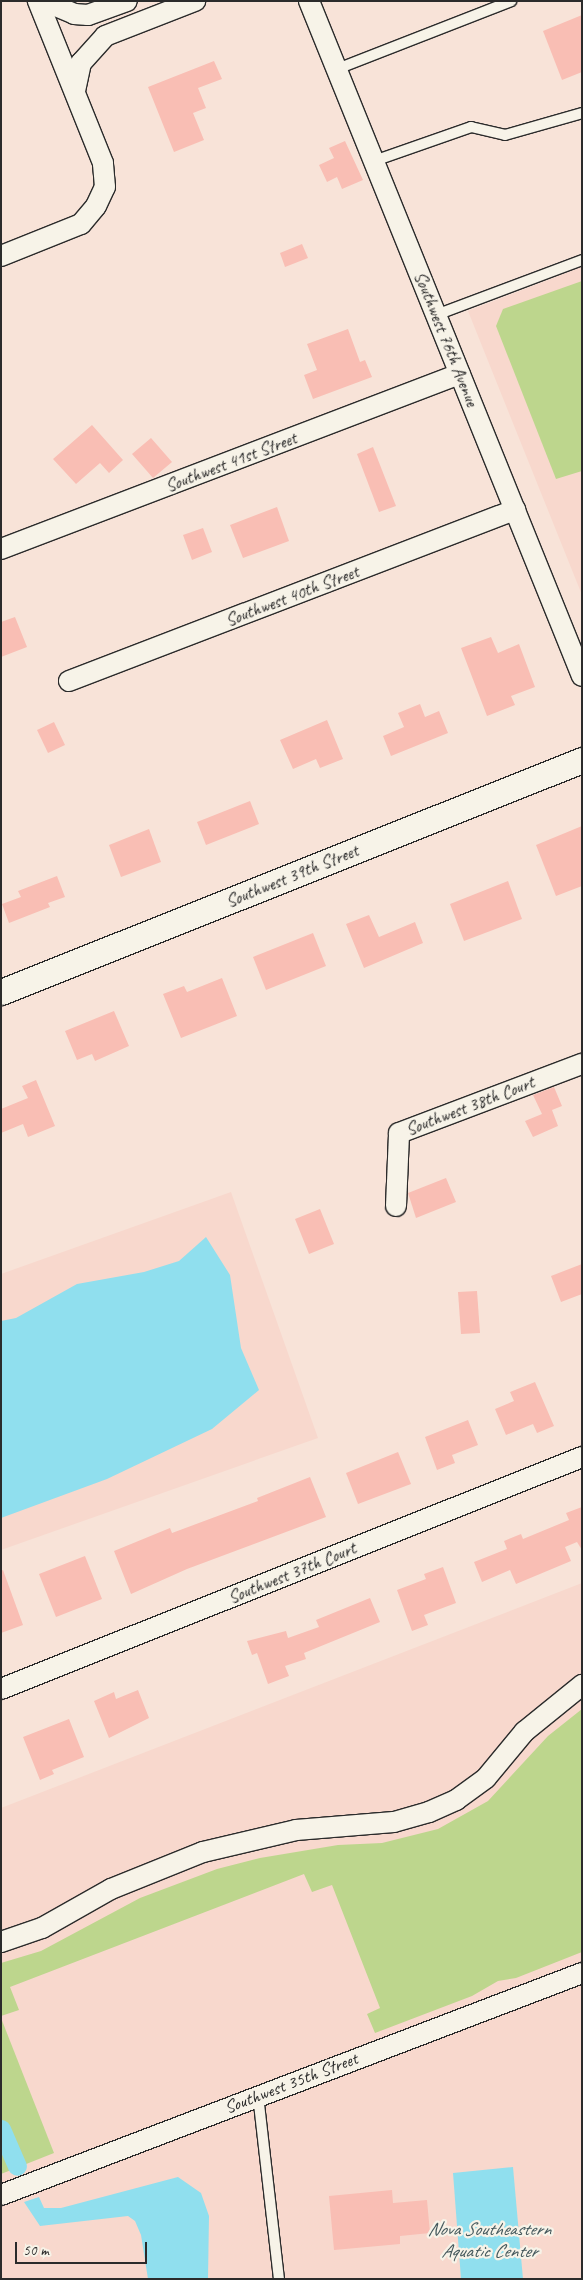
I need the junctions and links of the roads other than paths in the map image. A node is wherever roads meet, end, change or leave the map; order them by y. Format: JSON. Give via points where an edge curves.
{"nodes":[{"id":1,"x":38,"y":1,"type":"edge"},
{"id":2,"x":44,"y":1,"type":"edge"},
{"id":3,"x":127,"y":1,"type":"edge"},
{"id":4,"x":195,"y":1,"type":"edge"},
{"id":5,"x":309,"y":1,"type":"edge"},
{"id":6,"x":511,"y":1,"type":"edge"},
{"id":7,"x":336,"y":69,"type":"junction"},
{"id":8,"x":75,"y":91,"type":"junction"},
{"id":9,"x":582,"y":113,"type":"edge"},
{"id":10,"x":374,"y":161,"type":"junction"},
{"id":11,"x":1,"y":256,"type":"edge"},
{"id":12,"x":582,"y":260,"type":"edge"},
{"id":13,"x":436,"y":315,"type":"junction"},
{"id":14,"x":460,"y":374,"type":"junction"},
{"id":15,"x":515,"y":510,"type":"junction"},
{"id":16,"x":1,"y":549,"type":"edge"},
{"id":17,"x":582,"y":676,"type":"edge"},
{"id":18,"x":69,"y":681,"type":"dead end"},
{"id":19,"x":582,"y":760,"type":"edge"},
{"id":20,"x":1,"y":992,"type":"edge"},
{"id":21,"x":582,"y":1064,"type":"edge"},
{"id":22,"x":396,"y":1206,"type":"dead end"},
{"id":23,"x":582,"y":1457,"type":"edge"},
{"id":24,"x":582,"y":1685,"type":"edge"},
{"id":25,"x":1,"y":1689,"type":"edge"},
{"id":26,"x":1,"y":1942,"type":"edge"},
{"id":27,"x":582,"y":1973,"type":"edge"},
{"id":28,"x":258,"y":2095,"type":"junction"},
{"id":29,"x":1,"y":2195,"type":"edge"},
{"id":30,"x":279,"y":2279,"type":"edge"}],
"edges":[{"from":1,"to":8,"type":"street"},
{"from":2,"to":3,"type":"street","via":[[74,14],[88,15]]},
{"from":4,"to":8,"type":"street","via":[[105,36],[81,62]]},
{"from":5,"to":7,"type":"street","name":"Southwest 76th Avenue"},
{"from":6,"to":7,"type":"lane"},
{"from":7,"to":10,"type":"street","name":"Southwest 76th Avenue"},
{"from":8,"to":11,"type":"street","via":[[105,172],[102,198],[81,224]]},
{"from":9,"to":10,"type":"lane","via":[[504,135],[471,127]]},
{"from":10,"to":13,"type":"street","name":"Southwest 76th Avenue"},
{"from":12,"to":13,"type":"lane"},
{"from":13,"to":14,"type":"street","name":"Southwest 76th Avenue"},
{"from":14,"to":15,"type":"street","name":"Southwest 76th Avenue"},
{"from":14,"to":16,"type":"street","name":"Southwest 41st Street"},
{"from":15,"to":17,"type":"street","name":"Southwest 76th Avenue"},
{"from":15,"to":18,"type":"street","name":"Southwest 40th Street"},
{"from":19,"to":20,"type":"street","name":"Southwest 39th Street"},
{"from":21,"to":22,"type":"street","name":"Southwest 38th Court","via":[[399,1133]]},
{"from":23,"to":25,"type":"street","name":"Southwest 37th Court"},
{"from":24,"to":26,"type":"street","via":[[524,1732],[486,1778],[456,1800],[394,1822],[296,1830],[202,1852],[111,1890],[42,1928]]},
{"from":27,"to":28,"type":"street","name":"Southwest 35th Street"},
{"from":28,"to":29,"type":"street","name":"Southwest 35th Street"},
{"from":28,"to":30,"type":"lane"}]}
